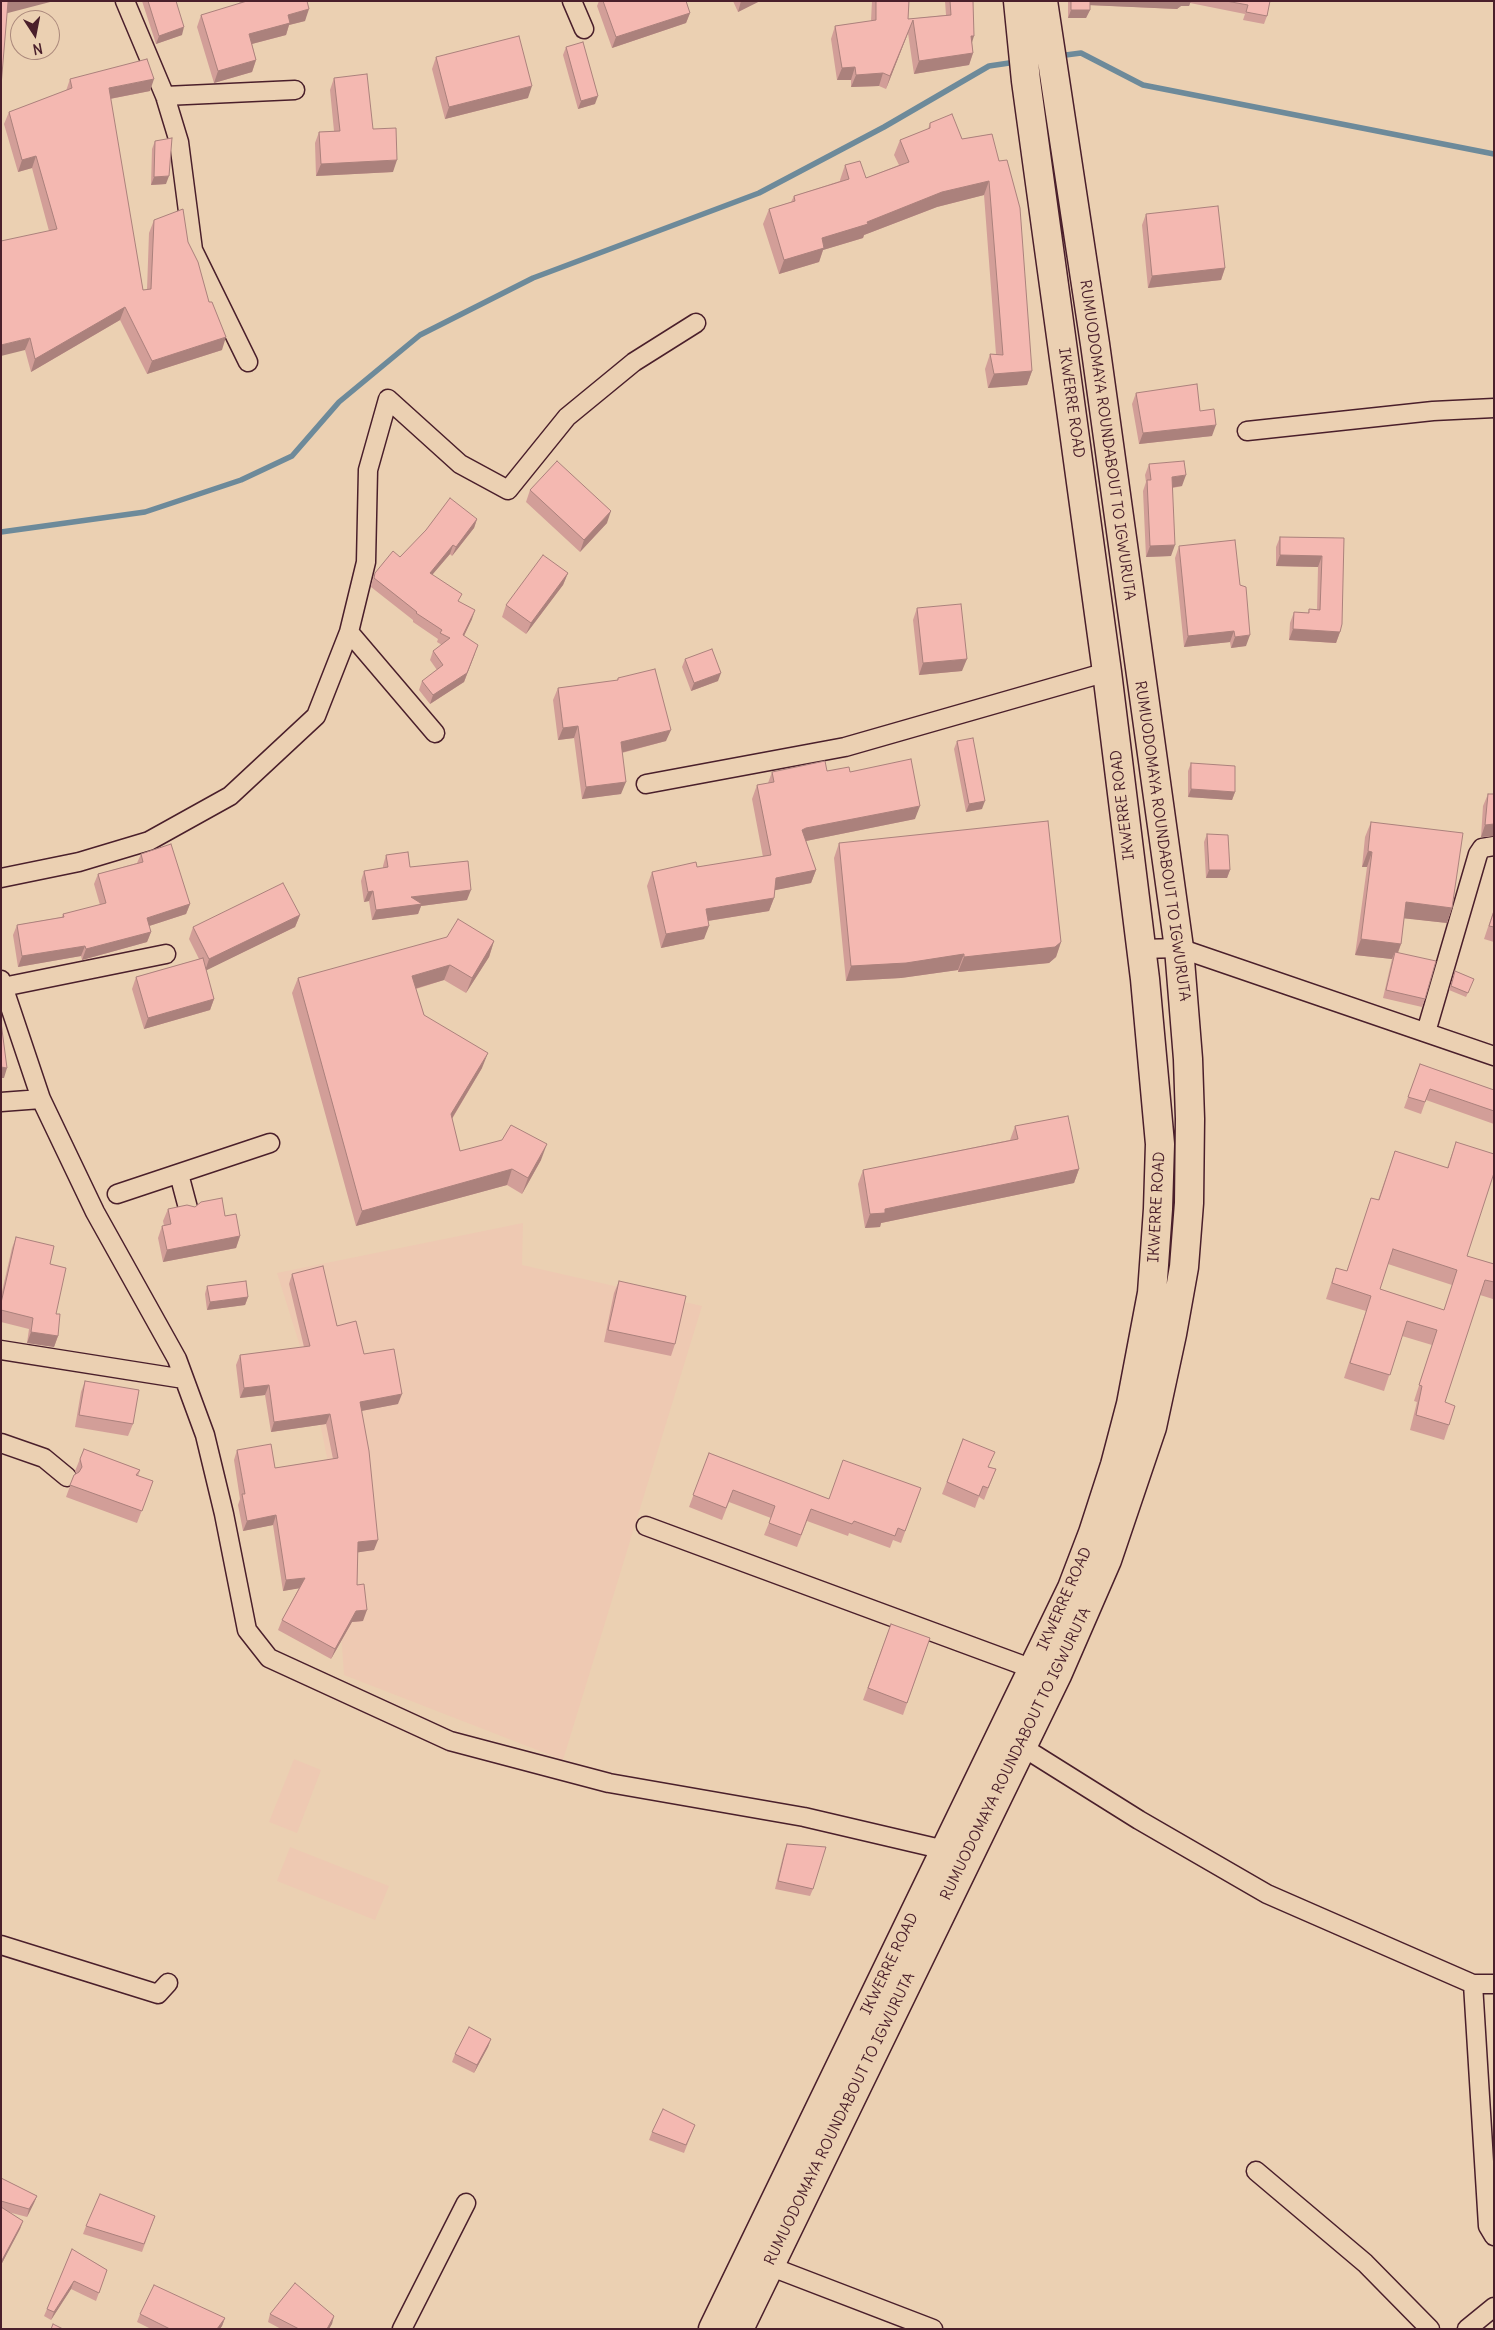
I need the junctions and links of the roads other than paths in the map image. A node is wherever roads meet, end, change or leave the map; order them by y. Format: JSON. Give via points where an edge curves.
{"nodes":[{"id":1,"x":125,"y":1,"type":"edge"},
{"id":2,"x":572,"y":1,"type":"edge"},
{"id":3,"x":1018,"y":1,"type":"edge"},
{"id":4,"x":1043,"y":1,"type":"edge"},
{"id":5,"x":584,"y":29,"type":"dead end"},
{"id":6,"x":295,"y":90,"type":"dead end"},
{"id":7,"x":165,"y":96,"type":"junction"},
{"id":8,"x":696,"y":322,"type":"dead end"},
{"id":9,"x":248,"y":362,"type":"dead end"},
{"id":10,"x":1494,"y":408,"type":"edge"},
{"id":11,"x":1247,"y":431,"type":"dead end"},
{"id":12,"x":349,"y":632,"type":"junction"},
{"id":13,"x":1107,"y":672,"type":"junction"},
{"id":14,"x":435,"y":733,"type":"dead end"},
{"id":15,"x":646,"y":784,"type":"dead end"},
{"id":16,"x":1494,"y":846,"type":"edge"},
{"id":17,"x":1,"y":878,"type":"edge"},
{"id":18,"x":1179,"y":948,"type":"junction"},
{"id":19,"x":1141,"y":949,"type":"junction"},
{"id":20,"x":166,"y":954,"type":"dead end"},
{"id":21,"x":2,"y":984,"type":"edge"},
{"id":22,"x":1426,"y":1032,"type":"junction"},
{"id":23,"x":1494,"y":1056,"type":"edge"},
{"id":24,"x":41,"y":1099,"type":"junction"},
{"id":25,"x":1,"y":1102,"type":"edge"},
{"id":26,"x":270,"y":1143,"type":"dead end"},
{"id":27,"x":179,"y":1174,"type":"junction"},
{"id":28,"x":117,"y":1194,"type":"dead end"},
{"id":29,"x":188,"y":1208,"type":"edge"},
{"id":30,"x":1,"y":1350,"type":"edge"},
{"id":31,"x":184,"y":1379,"type":"junction"},
{"id":32,"x":1,"y":1443,"type":"edge"},
{"id":33,"x":67,"y":1477,"type":"dead end"},
{"id":34,"x":646,"y":1526,"type":"dead end"},
{"id":35,"x":1033,"y":1669,"type":"junction"},
{"id":36,"x":1021,"y":1746,"type":"junction"},
{"id":37,"x":945,"y":1850,"type":"junction"},
{"id":38,"x":1,"y":1945,"type":"edge"},
{"id":39,"x":168,"y":1983,"type":"dead end"},
{"id":40,"x":1473,"y":1984,"type":"junction"},
{"id":41,"x":1494,"y":1984,"type":"edge"},
{"id":42,"x":1256,"y":2172,"type":"dead end"},
{"id":43,"x":466,"y":2203,"type":"dead end"},
{"id":44,"x":1494,"y":2236,"type":"edge"},
{"id":45,"x":769,"y":2266,"type":"junction"},
{"id":46,"x":1494,"y":2307,"type":"edge"},
{"id":47,"x":402,"y":2329,"type":"edge"},
{"id":48,"x":713,"y":2329,"type":"edge"},
{"id":49,"x":739,"y":2329,"type":"edge"},
{"id":50,"x":933,"y":2329,"type":"edge"},
{"id":51,"x":1430,"y":2329,"type":"edge"},
{"id":52,"x":1467,"y":2329,"type":"edge"}],
"edges":[{"from":1,"to":7,"type":"street"},
{"from":2,"to":5,"type":"street"},
{"from":3,"to":13,"type":"main road","name":"IKWERRE ROAD","via":[[1026,81]]},
{"from":4,"to":18,"type":"main road","name":"RUMUODOMAYA ROUNDABOUT TO IGWURUTA"},
{"from":6,"to":7,"type":"street"},
{"from":7,"to":9,"type":"street","via":[[179,142],[193,250]]},
{"from":8,"to":12,"type":"street","via":[[634,362],[568,417],[508,490],[460,464],[388,400],[368,470],[366,562]]},
{"from":10,"to":11,"type":"street","via":[[1433,411]]},
{"from":12,"to":14,"type":"street"},
{"from":12,"to":17,"type":"street","via":[[316,716],[230,796],[149,841],[79,862]]},
{"from":13,"to":15,"type":"street","via":[[845,747]]},
{"from":13,"to":19,"type":"main road","name":"IKWERRE ROAD"},
{"from":16,"to":22,"type":"street","via":[[1482,848],[1478,854]]},
{"from":18,"to":19,"type":"street"},
{"from":18,"to":22,"type":"street"},
{"from":18,"to":36,"type":"main road","name":"RUMUODOMAYA ROUNDABOUT TO IGWURUTA","via":[[1188,1058],[1190,1138],[1184,1267],[1172,1334],[1152,1427],[1107,1560],[1057,1675]]},
{"from":19,"to":35,"type":"main road","name":"IKWERRE ROAD","via":[[1160,1144],[1152,1293],[1131,1404],[1115,1465],[1072,1588]]},
{"from":20,"to":21,"type":"street"},
{"from":21,"to":24,"type":"street"},
{"from":22,"to":23,"type":"street"},
{"from":24,"to":25,"type":"street"},
{"from":24,"to":31,"type":"street","via":[[95,1212],[177,1359]]},
{"from":26,"to":27,"type":"street"},
{"from":27,"to":28,"type":"street"},
{"from":27,"to":29,"type":"street"},
{"from":30,"to":31,"type":"street"},
{"from":31,"to":37,"type":"street","via":[[205,1435],[247,1630],[269,1658],[450,1741],[609,1783],[804,1818]]},
{"from":32,"to":33,"type":"street","via":[[44,1458]]},
{"from":34,"to":35,"type":"street"},
{"from":35,"to":37,"type":"main road","name":"IKWERRE ROAD"},
{"from":36,"to":40,"type":"street","via":[[1139,1820],[1267,1894]]},
{"from":36,"to":45,"type":"main road","name":"RUMUODOMAYA ROUNDABOUT TO IGWURUTA"},
{"from":37,"to":48,"type":"main road","name":"IKWERRE ROAD"},
{"from":38,"to":39,"type":"street","via":[[158,1994]]},
{"from":40,"to":41,"type":"street"},
{"from":40,"to":44,"type":"street","via":[[1488,2226]]},
{"from":42,"to":51,"type":"street","via":[[1365,2263]]},
{"from":43,"to":47,"type":"street"},
{"from":45,"to":49,"type":"main road","name":"RUMUODOMAYA ROUNDABOUT TO IGWURUTA"},
{"from":45,"to":50,"type":"street"},
{"from":46,"to":52,"type":"street"}]}
